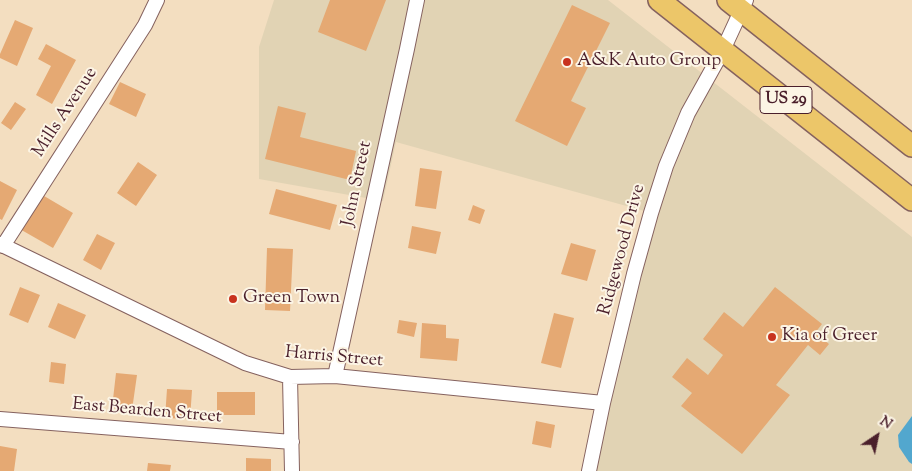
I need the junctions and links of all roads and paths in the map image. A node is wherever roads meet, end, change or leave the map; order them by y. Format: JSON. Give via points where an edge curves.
{"nodes":[{"id":1,"x":157,"y":0,"type":"edge"},
{"id":2,"x":417,"y":0,"type":"edge"},
{"id":3,"x":659,"y":0,"type":"edge"},
{"id":4,"x":739,"y":3,"type":"edge"},
{"id":5,"x":723,"y":50,"type":"junction"},
{"id":6,"x":912,"y":146,"type":"edge"},
{"id":7,"x":912,"y":200,"type":"edge"},
{"id":8,"x":2,"y":245,"type":"edge"},
{"id":9,"x":335,"y":376,"type":"junction"},
{"id":10,"x":290,"y":377,"type":"junction"},
{"id":11,"x":603,"y":404,"type":"junction"},
{"id":12,"x":0,"y":419,"type":"edge"},
{"id":13,"x":292,"y":442,"type":"junction"},
{"id":14,"x":292,"y":471,"type":"edge"},
{"id":15,"x":589,"y":471,"type":"edge"}],
"edges":[{"from":1,"to":8,"type":"street","name":"Mills Avenue"},
{"from":2,"to":9,"type":"street","name":"John Street"},
{"from":3,"to":5,"type":"main road","number":"US 29"},
{"from":4,"to":5,"type":"street","name":"Ridgewood Drive"},
{"from":4,"to":6,"type":"main road","number":"US 29"},
{"from":5,"to":7,"type":"main road","number":"US 29"},
{"from":5,"to":11,"type":"street","name":"Ridgewood Drive","via":[[688,113],[666,166],[637,265]]},
{"from":8,"to":10,"type":"street","name":"Harris Street","via":[[245,363]]},
{"from":9,"to":10,"type":"street","name":"Harris Street"},
{"from":9,"to":11,"type":"street","name":"Harris Street"},
{"from":10,"to":13,"type":"street"},
{"from":11,"to":15,"type":"street","name":"Ridgewood Drive"},
{"from":12,"to":13,"type":"street","name":"East Bearden Street"},
{"from":13,"to":14,"type":"street"}]}
